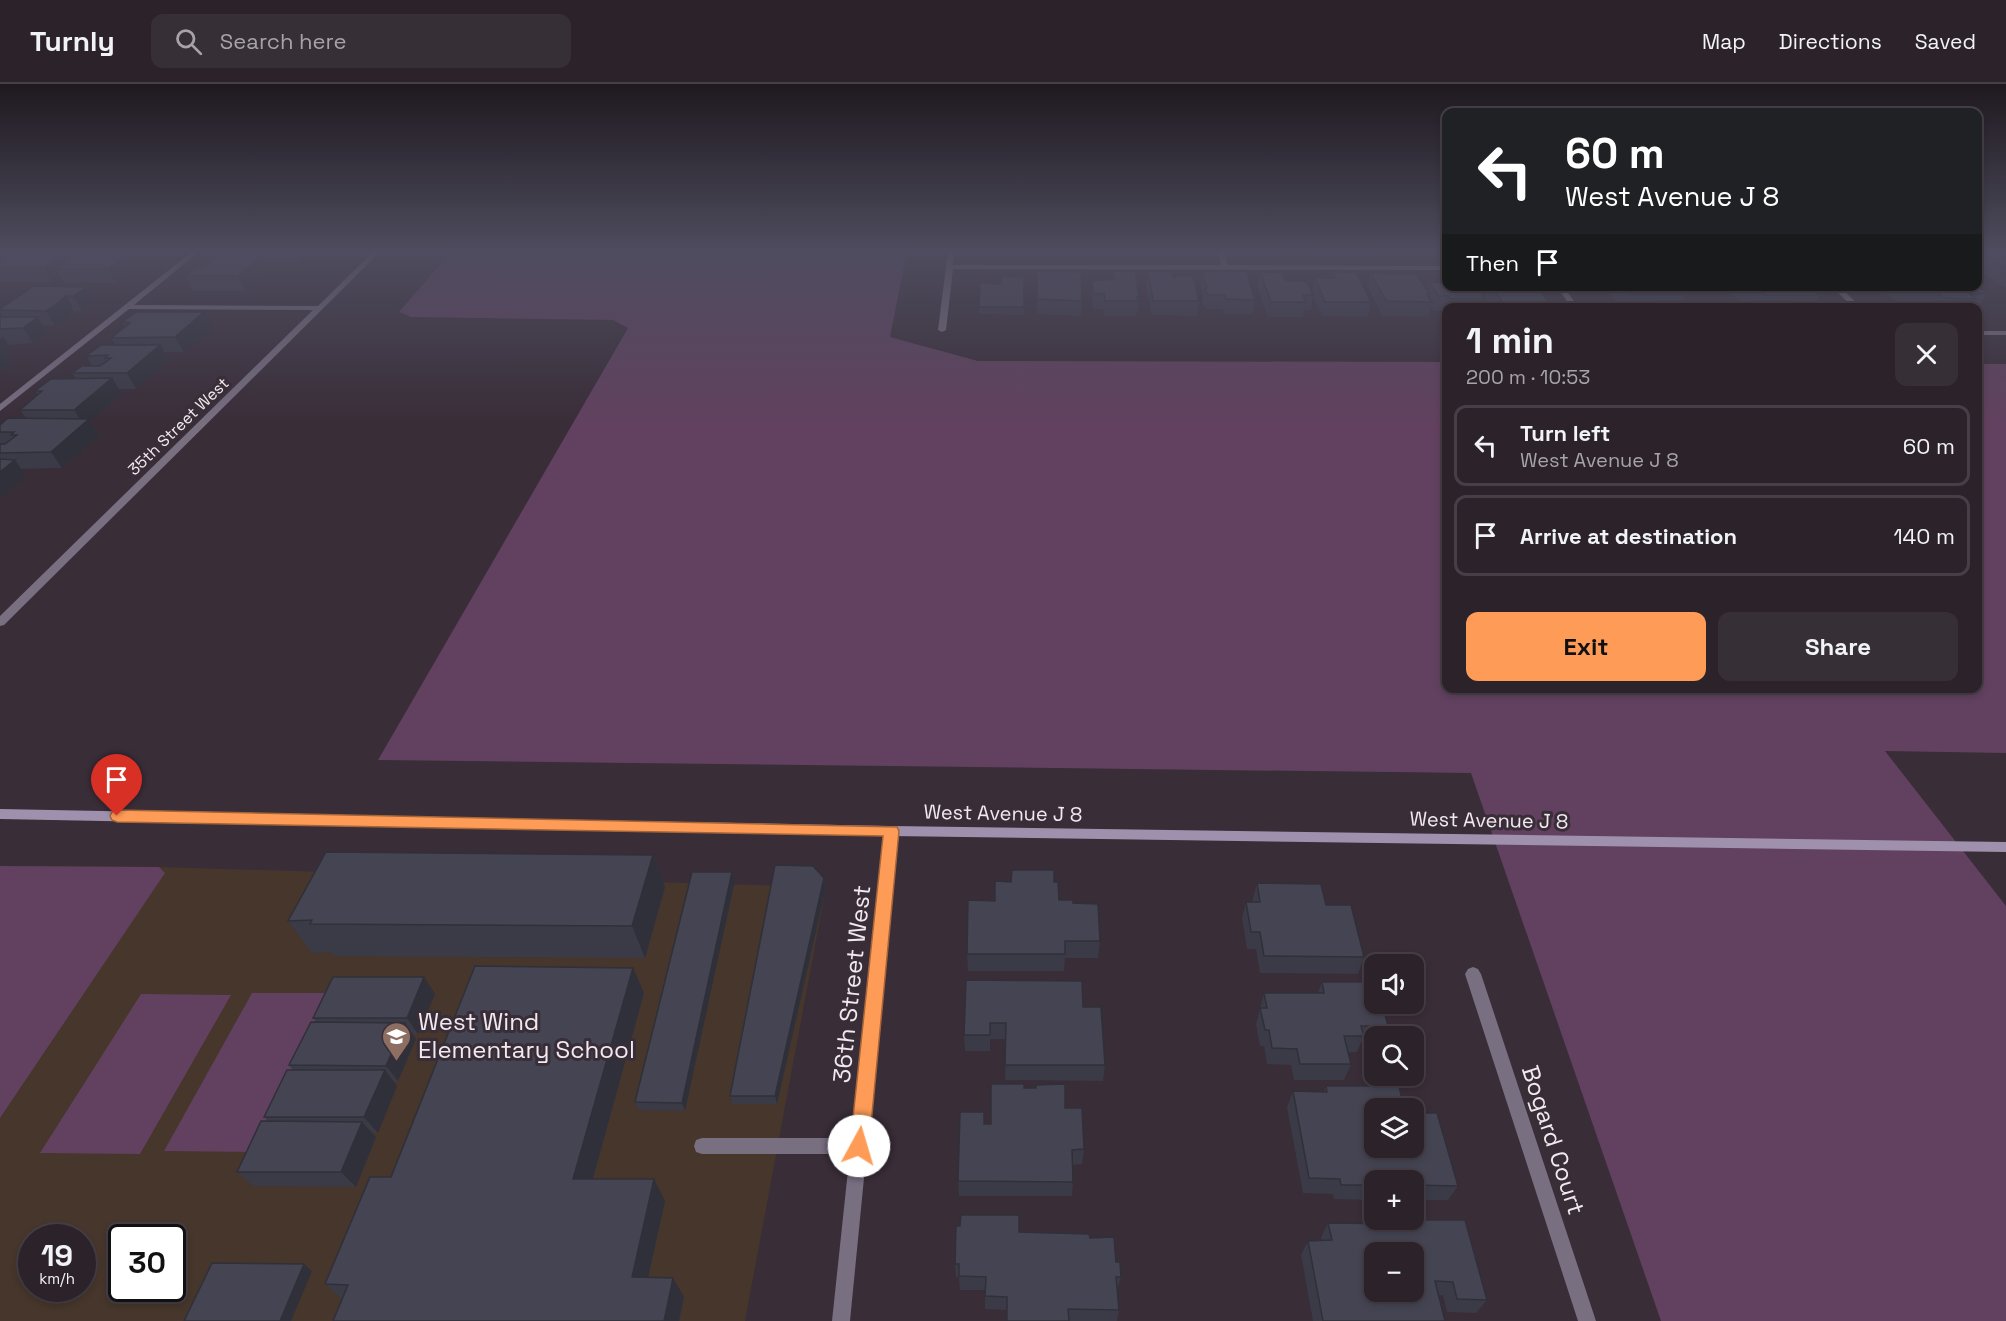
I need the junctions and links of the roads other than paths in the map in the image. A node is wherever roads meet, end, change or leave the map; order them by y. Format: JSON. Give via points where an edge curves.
{"nodes":[{"id":1,"x":127,"y":309,"type":"edge"},
{"id":2,"x":319,"y":309,"type":"edge"},
{"id":3,"x":945,"y":309,"type":"edge"},
{"id":4,"x":942,"y":330,"type":"dead end"},
{"id":5,"x":1982,"y":333,"type":"edge"},
{"id":6,"x":2006,"y":333,"type":"edge"},
{"id":7,"x":0,"y":408,"type":"edge"},
{"id":8,"x":0,"y":622,"type":"edge"},
{"id":9,"x":0,"y":814,"type":"edge"},
{"id":10,"x":891,"y":831,"type":"junction"},
{"id":11,"x":2006,"y":847,"type":"edge"},
{"id":12,"x":1473,"y":974,"type":"dead end"},
{"id":13,"x":702,"y":1146,"type":"dead end"},
{"id":14,"x":859,"y":1146,"type":"junction"},
{"id":15,"x":841,"y":1321,"type":"edge"},
{"id":16,"x":1587,"y":1321,"type":"edge"}],
"edges":[{"from":1,"to":7,"type":"street"},
{"from":2,"to":8,"type":"street","name":"35th Street West"},
{"from":3,"to":4,"type":"street"},
{"from":5,"to":6,"type":"street"},
{"from":9,"to":10,"type":"street","name":"West Avenue J 8"},
{"from":10,"to":11,"type":"street","name":"West Avenue J 8"},
{"from":10,"to":14,"type":"street","name":"36th Street West"},
{"from":12,"to":16,"type":"street","name":"Bogard Court"},
{"from":13,"to":14,"type":"street"},
{"from":14,"to":15,"type":"street","name":"36th Street West"}]}
